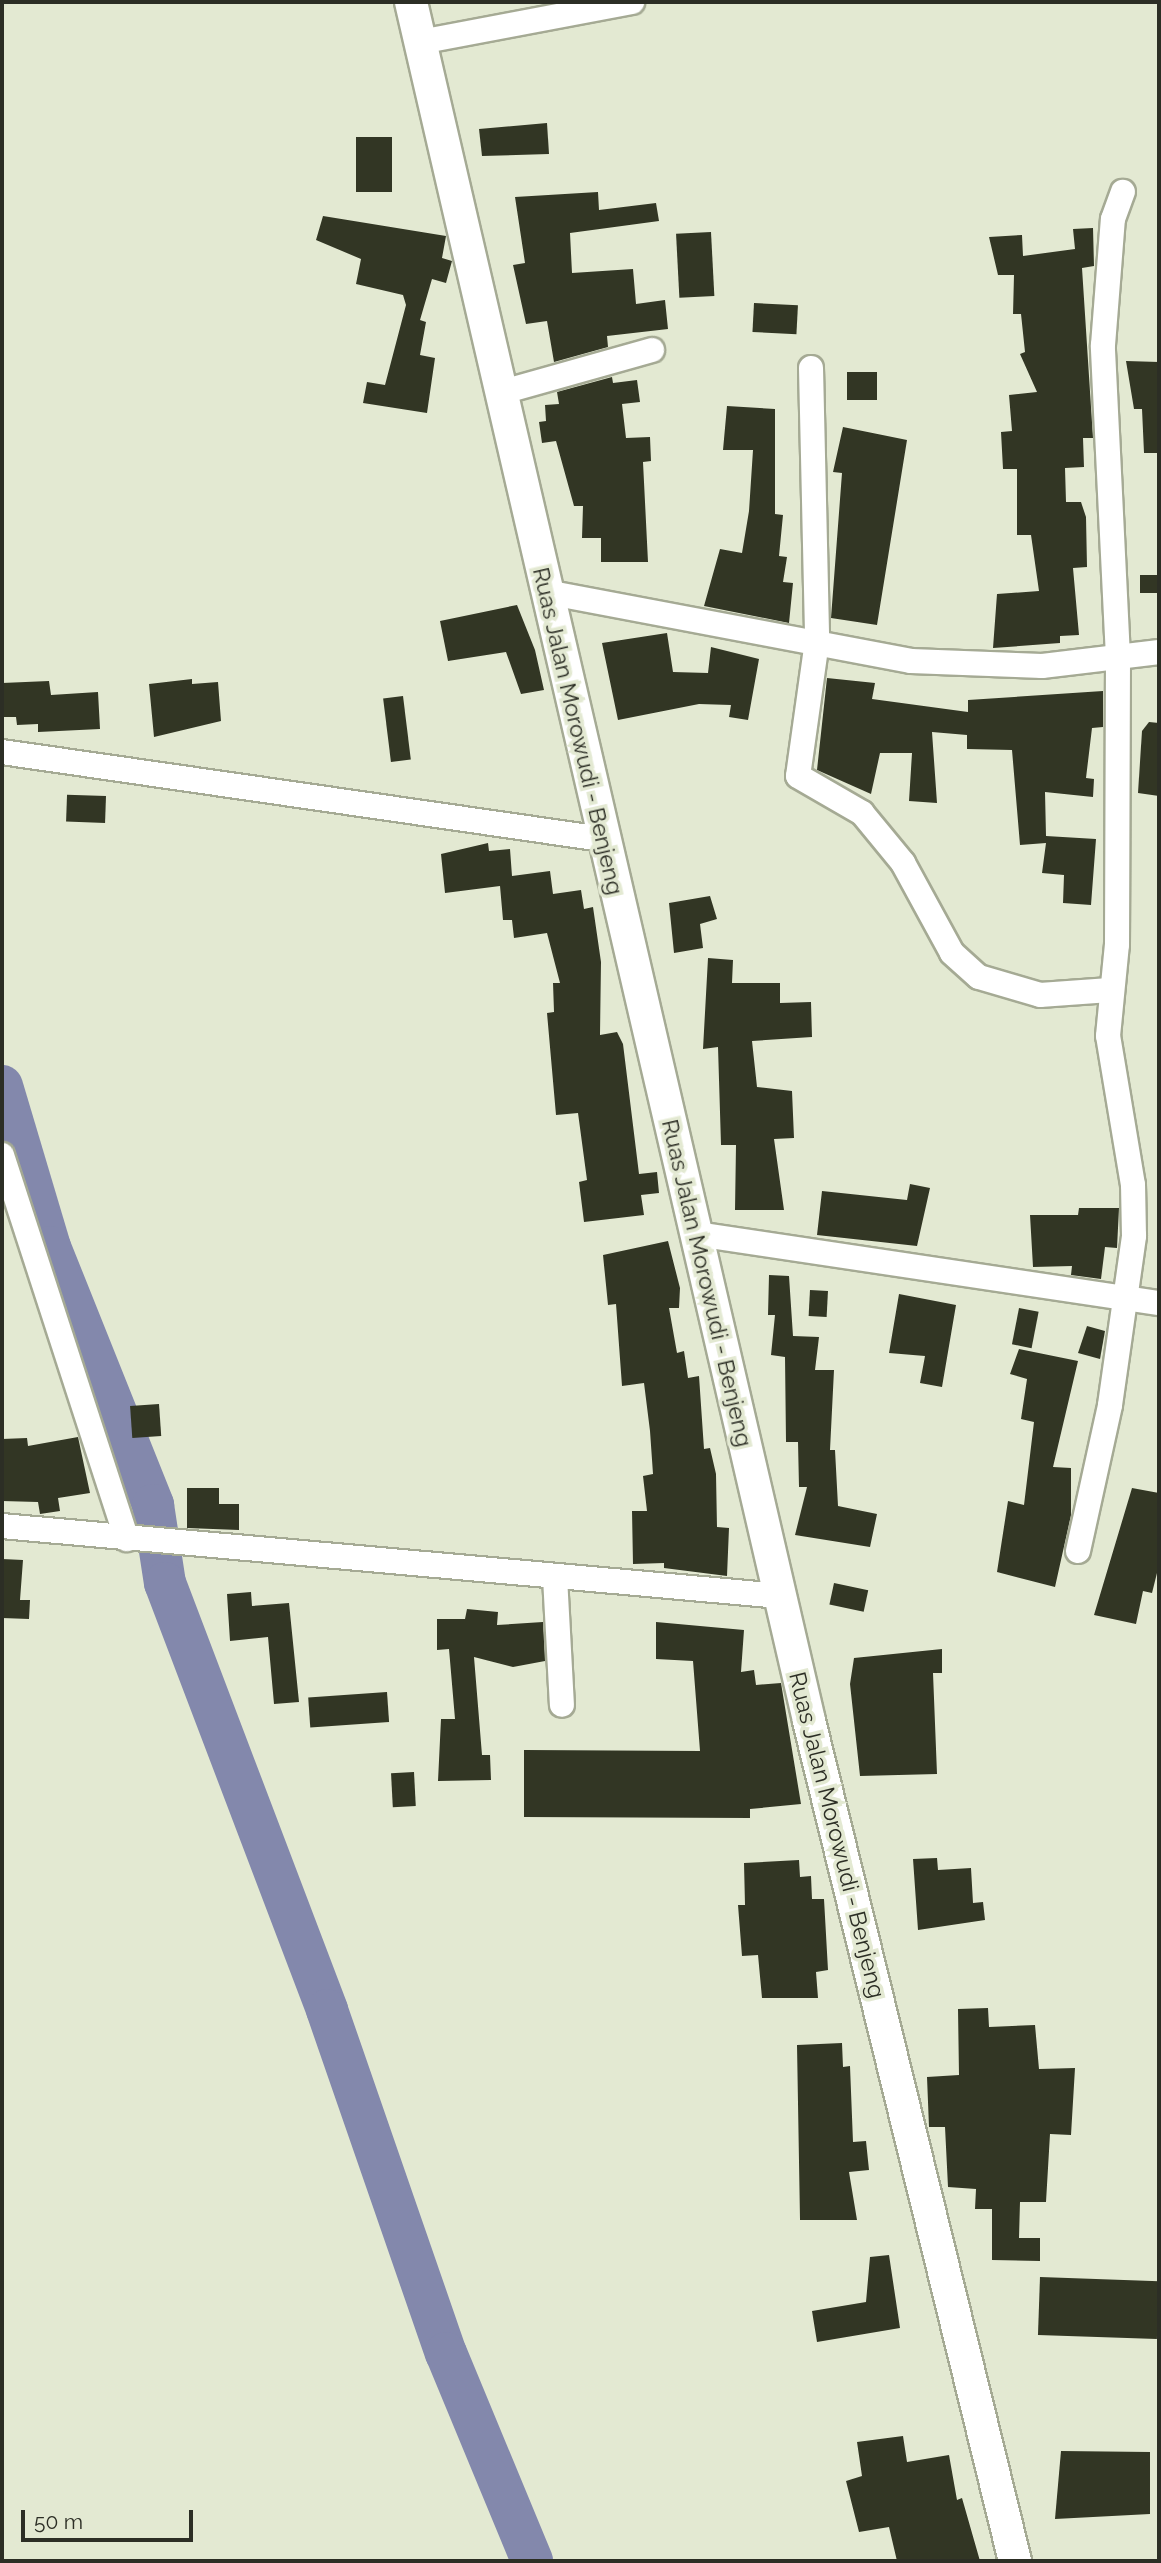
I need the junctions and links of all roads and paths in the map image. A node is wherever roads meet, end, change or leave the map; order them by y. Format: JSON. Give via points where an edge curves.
{"nodes":[{"id":1,"x":411,"y":2,"type":"edge"},
{"id":2,"x":632,"y":2,"type":"edge"},
{"id":3,"x":421,"y":42,"type":"junction"},
{"id":4,"x":1124,"y":192,"type":"dead end"},
{"id":5,"x":652,"y":350,"type":"dead end"},
{"id":6,"x":811,"y":369,"type":"dead end"},
{"id":7,"x":499,"y":393,"type":"junction"},
{"id":8,"x":546,"y":592,"type":"junction"},
{"id":9,"x":817,"y":641,"type":"junction"},
{"id":10,"x":1159,"y":652,"type":"edge"},
{"id":11,"x":1118,"y":657,"type":"junction"},
{"id":12,"x":2,"y":752,"type":"edge"},
{"id":13,"x":602,"y":839,"type":"junction"},
{"id":14,"x":1110,"y":990,"type":"junction"},
{"id":15,"x":2,"y":1155,"type":"edge"},
{"id":16,"x":696,"y":1234,"type":"junction"},
{"id":17,"x":1127,"y":1300,"type":"junction"},
{"id":18,"x":1159,"y":1303,"type":"edge"},
{"id":19,"x":2,"y":1526,"type":"edge"},
{"id":20,"x":127,"y":1539,"type":"junction"},
{"id":21,"x":1078,"y":1551,"type":"dead end"},
{"id":22,"x":555,"y":1577,"type":"junction"},
{"id":23,"x":779,"y":1596,"type":"junction"},
{"id":24,"x":562,"y":1705,"type":"dead end"},
{"id":25,"x":1015,"y":2561,"type":"edge"}],
"edges":[{"from":1,"to":3,"type":"main road","name":"Ruas Jalan Morowudi - Benjeng"},
{"from":2,"to":3,"type":"street"},
{"from":3,"to":7,"type":"main road","name":"Ruas Jalan Morowudi - Benjeng"},
{"from":4,"to":11,"type":"street","via":[[1114,219],[1103,345]]},
{"from":5,"to":7,"type":"street"},
{"from":6,"to":9,"type":"street"},
{"from":7,"to":8,"type":"main road","name":"Ruas Jalan Morowudi - Benjeng"},
{"from":8,"to":9,"type":"street"},
{"from":8,"to":13,"type":"main road","name":"Ruas Jalan Morowudi - Benjeng"},
{"from":9,"to":11,"type":"street","via":[[977,667]]},
{"from":9,"to":14,"type":"street","via":[[798,776],[862,813],[903,863],[953,953],[979,977],[1040,995]]},
{"from":10,"to":11,"type":"street"},
{"from":11,"to":14,"type":"street","via":[[1116,945]]},
{"from":12,"to":13,"type":"street"},
{"from":13,"to":16,"type":"main road","name":"Ruas Jalan Morowudi - Benjeng"},
{"from":14,"to":17,"type":"street","via":[[1112,1083],[1133,1185]]},
{"from":15,"to":20,"type":"street"},
{"from":16,"to":17,"type":"street"},
{"from":16,"to":23,"type":"main road","name":"Ruas Jalan Morowudi - Benjeng"},
{"from":17,"to":18,"type":"street"},
{"from":17,"to":21,"type":"street"},
{"from":19,"to":20,"type":"street"},
{"from":20,"to":22,"type":"street"},
{"from":22,"to":23,"type":"street"},
{"from":22,"to":24,"type":"street"},
{"from":23,"to":25,"type":"main road","name":"Ruas Jalan Morowudi - Benjeng"}]}
